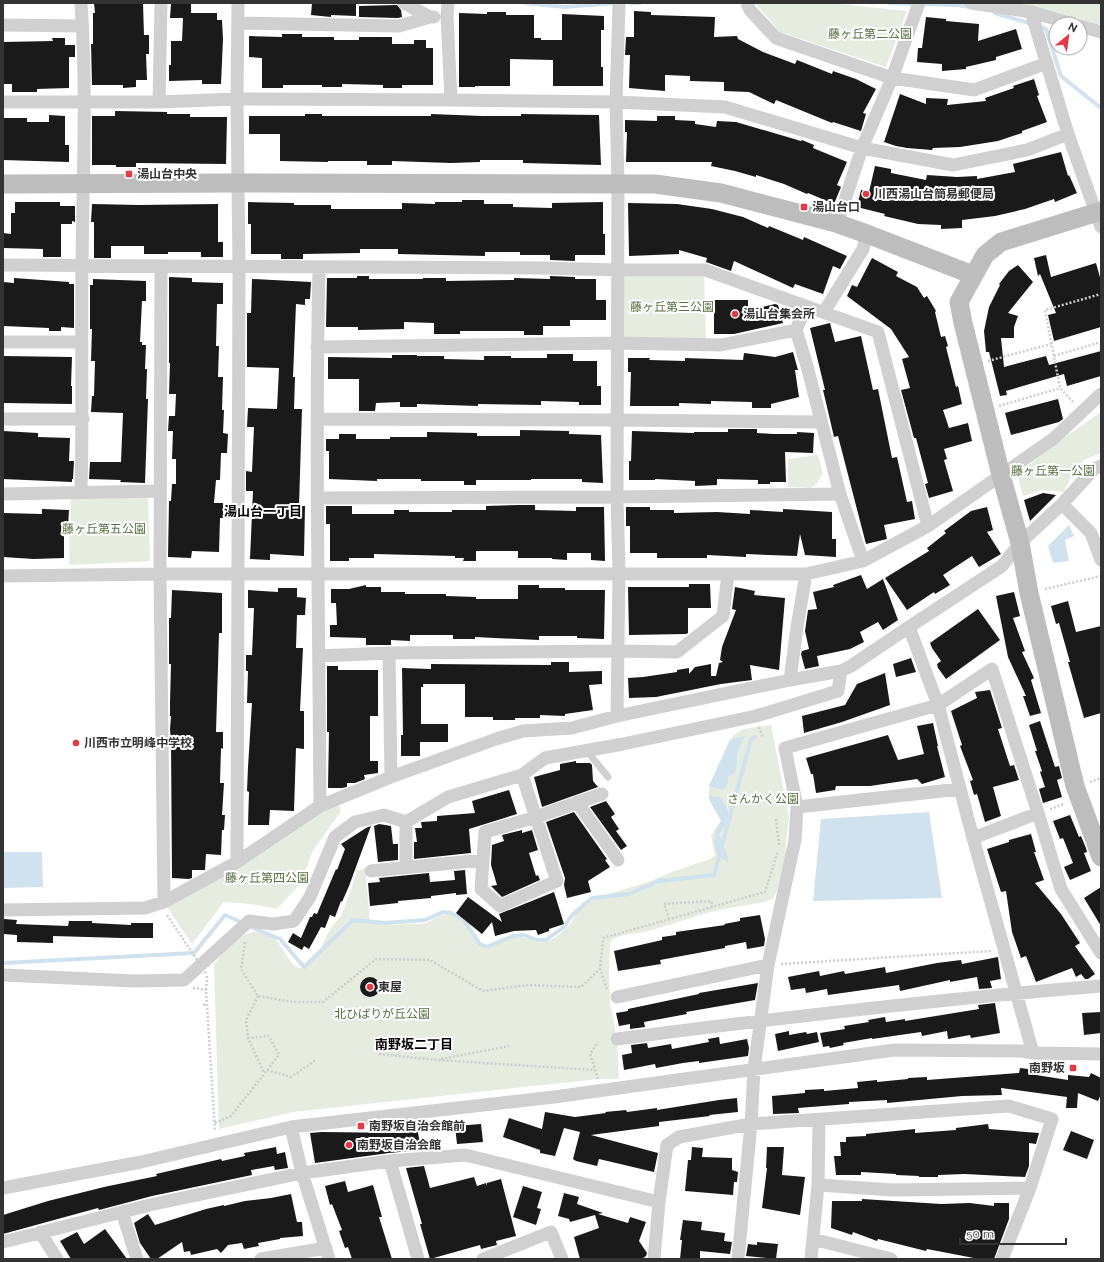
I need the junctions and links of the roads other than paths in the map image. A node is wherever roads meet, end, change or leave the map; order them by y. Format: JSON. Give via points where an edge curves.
{"nodes":[{"id":1,"x":81,"y":3,"type":"edge"},
{"id":2,"x":161,"y":3,"type":"edge"},
{"id":3,"x":238,"y":3,"type":"edge"},
{"id":4,"x":404,"y":3,"type":"edge"},
{"id":5,"x":971,"y":3,"type":"edge"},
{"id":6,"x":748,"y":5,"type":"edge"},
{"id":7,"x":619,"y":8,"type":"edge"},
{"id":8,"x":917,"y":8,"type":"edge"},
{"id":9,"x":447,"y":9,"type":"edge"},
{"id":10,"x":1031,"y":12,"type":"junction"},
{"id":11,"x":430,"y":17,"type":"junction"},
{"id":12,"x":1048,"y":17,"type":"edge"},
{"id":13,"x":238,"y":22,"type":"junction"},
{"id":14,"x":3,"y":25,"type":"edge"},
{"id":15,"x":82,"y":26,"type":"junction"},
{"id":16,"x":1088,"y":28,"type":"edge"},
{"id":17,"x":1101,"y":32,"type":"edge"},
{"id":18,"x":1047,"y":62,"type":"junction"},
{"id":19,"x":892,"y":78,"type":"junction"},
{"id":20,"x":237,"y":99,"type":"junction"},
{"id":21,"x":451,"y":100,"type":"junction"},
{"id":22,"x":3,"y":102,"type":"edge"},
{"id":23,"x":83,"y":102,"type":"junction"},
{"id":24,"x":159,"y":102,"type":"junction"},
{"id":25,"x":616,"y":102,"type":"junction"},
{"id":26,"x":1068,"y":134,"type":"junction"},
{"id":27,"x":862,"y":148,"type":"junction"},
{"id":28,"x":238,"y":182,"type":"junction"},
{"id":29,"x":618,"y":183,"type":"junction"},
{"id":30,"x":3,"y":184,"type":"edge"},
{"id":31,"x":83,"y":184,"type":"junction"},
{"id":32,"x":1099,"y":217,"type":"edge"},
{"id":33,"x":836,"y":223,"type":"junction"},
{"id":34,"x":867,"y":234,"type":"junction"},
{"id":35,"x":3,"y":265,"type":"edge"},
{"id":36,"x":82,"y":265,"type":"junction"},
{"id":37,"x":161,"y":267,"type":"junction"},
{"id":38,"x":239,"y":267,"type":"junction"},
{"id":39,"x":318,"y":267,"type":"junction"},
{"id":40,"x":618,"y":270,"type":"junction"},
{"id":41,"x":973,"y":275,"type":"junction"},
{"id":42,"x":806,"y":306,"type":"junction"},
{"id":43,"x":824,"y":312,"type":"junction"},
{"id":44,"x":796,"y":330,"type":"junction"},
{"id":45,"x":3,"y":342,"type":"edge"},
{"id":46,"x":81,"y":342,"type":"junction"},
{"id":47,"x":617,"y":343,"type":"junction"},
{"id":48,"x":317,"y":347,"type":"junction"},
{"id":49,"x":1101,"y":394,"type":"edge"},
{"id":50,"x":83,"y":418,"type":"junction"},
{"id":51,"x":3,"y":419,"type":"edge"},
{"id":52,"x":318,"y":419,"type":"junction"},
{"id":53,"x":617,"y":420,"type":"junction"},
{"id":54,"x":821,"y":422,"type":"junction"},
{"id":55,"x":1101,"y":466,"type":"edge"},
{"id":56,"x":1001,"y":475,"type":"junction"},
{"id":57,"x":160,"y":491,"type":"junction"},
{"id":58,"x":81,"y":492,"type":"junction"},
{"id":59,"x":3,"y":494,"type":"edge"},
{"id":60,"x":840,"y":494,"type":"junction"},
{"id":61,"x":617,"y":497,"type":"junction"},
{"id":62,"x":318,"y":498,"type":"junction"},
{"id":63,"x":1062,"y":504,"type":"junction"},
{"id":64,"x":928,"y":526,"type":"junction"},
{"id":65,"x":1020,"y":543,"type":"junction"},
{"id":66,"x":1101,"y":560,"type":"edge"},
{"id":67,"x":863,"y":561,"type":"junction"},
{"id":68,"x":160,"y":574,"type":"junction"},
{"id":69,"x":238,"y":574,"type":"junction"},
{"id":70,"x":317,"y":574,"type":"junction"},
{"id":71,"x":619,"y":574,"type":"junction"},
{"id":72,"x":728,"y":574,"type":"junction"},
{"id":73,"x":806,"y":574,"type":"junction"},
{"id":74,"x":3,"y":576,"type":"edge"},
{"id":75,"x":909,"y":627,"type":"junction"},
{"id":76,"x":617,"y":651,"type":"junction"},
{"id":77,"x":390,"y":654,"type":"junction"},
{"id":78,"x":319,"y":656,"type":"junction"},
{"id":79,"x":841,"y":673,"type":"junction"},
{"id":80,"x":790,"y":680,"type":"junction"},
{"id":81,"x":938,"y":705,"type":"junction"},
{"id":82,"x":617,"y":716,"type":"junction"},
{"id":83,"x":586,"y":751,"type":"junction"},
{"id":84,"x":522,"y":774,"type":"junction"},
{"id":85,"x":392,"y":777,"type":"junction"},
{"id":86,"x":608,"y":777,"type":"dead end"},
{"id":87,"x":960,"y":789,"type":"junction"},
{"id":88,"x":602,"y":794,"type":"dead end"},
{"id":89,"x":577,"y":802,"type":"junction"},
{"id":90,"x":320,"y":806,"type":"junction"},
{"id":91,"x":797,"y":807,"type":"junction"},
{"id":92,"x":1038,"y":813,"type":"junction"},
{"id":93,"x":536,"y":817,"type":"junction"},
{"id":94,"x":406,"y":822,"type":"junction"},
{"id":95,"x":973,"y":838,"type":"junction"},
{"id":96,"x":1101,"y":858,"type":"edge"},
{"id":97,"x":483,"y":860,"type":"junction"},
{"id":98,"x":618,"y":860,"type":"dead end"},
{"id":99,"x":237,"y":862,"type":"junction"},
{"id":100,"x":406,"y":867,"type":"junction"},
{"id":101,"x":371,"y":871,"type":"dead end"},
{"id":102,"x":166,"y":909,"type":"junction"},
{"id":103,"x":3,"y":910,"type":"edge"},
{"id":104,"x":1101,"y":953,"type":"edge"},
{"id":105,"x":768,"y":965,"type":"junction"},
{"id":106,"x":3,"y":975,"type":"edge"},
{"id":107,"x":1101,"y":986,"type":"edge"},
{"id":108,"x":1017,"y":993,"type":"junction"},
{"id":109,"x":613,"y":994,"type":"road end"},
{"id":110,"x":761,"y":1020,"type":"junction"},
{"id":111,"x":617,"y":1039,"type":"dead end"},
{"id":112,"x":1033,"y":1053,"type":"junction"},
{"id":113,"x":1101,"y":1054,"type":"edge"},
{"id":114,"x":754,"y":1069,"type":"junction"},
{"id":115,"x":819,"y":1120,"type":"junction"},
{"id":116,"x":751,"y":1124,"type":"junction"},
{"id":117,"x":291,"y":1127,"type":"junction"},
{"id":118,"x":390,"y":1161,"type":"junction"},
{"id":119,"x":302,"y":1173,"type":"junction"},
{"id":120,"x":818,"y":1185,"type":"junction"},
{"id":121,"x":3,"y":1188,"type":"edge"},
{"id":122,"x":1030,"y":1188,"type":"junction"},
{"id":123,"x":659,"y":1202,"type":"junction"},
{"id":124,"x":122,"y":1212,"type":"junction"},
{"id":125,"x":40,"y":1232,"type":"junction"},
{"id":126,"x":813,"y":1239,"type":"junction"},
{"id":127,"x":3,"y":1242,"type":"edge"},
{"id":128,"x":327,"y":1254,"type":"edge"},
{"id":129,"x":57,"y":1259,"type":"edge"},
{"id":130,"x":137,"y":1259,"type":"edge"},
{"id":131,"x":261,"y":1259,"type":"edge"},
{"id":132,"x":418,"y":1259,"type":"edge"},
{"id":133,"x":483,"y":1259,"type":"edge"},
{"id":134,"x":562,"y":1259,"type":"edge"},
{"id":135,"x":654,"y":1259,"type":"edge"},
{"id":136,"x":738,"y":1259,"type":"edge"},
{"id":137,"x":811,"y":1259,"type":"edge"},
{"id":138,"x":891,"y":1259,"type":"edge"},
{"id":139,"x":1002,"y":1259,"type":"edge"}],
"edges":[{"from":1,"to":15,"type":"street"},
{"from":2,"to":24,"type":"street"},
{"from":3,"to":13,"type":"street"},
{"from":4,"to":11,"type":"street"},
{"from":5,"to":10,"type":"street"},
{"from":6,"to":19,"type":"street","via":[[776,38]]},
{"from":7,"to":25,"type":"street"},
{"from":8,"to":19,"type":"street"},
{"from":9,"to":11,"type":"street"},
{"from":9,"to":21,"type":"street"},
{"from":10,"to":12,"type":"street"},
{"from":10,"to":18,"type":"street"},
{"from":11,"to":13,"type":"street","via":[[399,26]]},
{"from":13,"to":20,"type":"street"},
{"from":14,"to":15,"type":"street"},
{"from":15,"to":23,"type":"street"},
{"from":16,"to":17,"type":"street"},
{"from":18,"to":19,"type":"street","via":[[974,90]]},
{"from":18,"to":26,"type":"street"},
{"from":19,"to":27,"type":"street"},
{"from":20,"to":21,"type":"street"},
{"from":20,"to":24,"type":"street"},
{"from":20,"to":28,"type":"street"},
{"from":21,"to":25,"type":"street"},
{"from":22,"to":23,"type":"street"},
{"from":23,"to":24,"type":"street"},
{"from":23,"to":31,"type":"street"},
{"from":25,"to":27,"type":"street","via":[[725,107]]},
{"from":25,"to":29,"type":"street"},
{"from":26,"to":27,"type":"street","via":[[1027,150],[953,165]]},
{"from":26,"to":32,"type":"street"},
{"from":27,"to":33,"type":"street"},
{"from":28,"to":29,"type":"street"},
{"from":28,"to":31,"type":"street"},
{"from":28,"to":38,"type":"street"},
{"from":29,"to":33,"type":"street","via":[[655,184],[721,193]]},
{"from":29,"to":40,"type":"street"},
{"from":30,"to":31,"type":"street"},
{"from":31,"to":36,"type":"street"},
{"from":32,"to":41,"type":"street","via":[[1001,242],[985,255]]},
{"from":33,"to":34,"type":"street"},
{"from":34,"to":41,"type":"street"},
{"from":34,"to":43,"type":"street","via":[[863,249]]},
{"from":35,"to":36,"type":"street"},
{"from":36,"to":37,"type":"street"},
{"from":36,"to":46,"type":"street"},
{"from":37,"to":38,"type":"street"},
{"from":37,"to":57,"type":"street"},
{"from":38,"to":39,"type":"street"},
{"from":38,"to":69,"type":"street"},
{"from":39,"to":40,"type":"street"},
{"from":39,"to":48,"type":"street"},
{"from":40,"to":42,"type":"street","via":[[705,270]]},
{"from":40,"to":47,"type":"street"},
{"from":41,"to":56,"type":"street","via":[[959,302]]},
{"from":42,"to":43,"type":"street"},
{"from":42,"to":44,"type":"street"},
{"from":43,"to":64,"type":"street","via":[[878,332]]},
{"from":44,"to":47,"type":"street","via":[[721,345]]},
{"from":44,"to":54,"type":"street"},
{"from":45,"to":46,"type":"street"},
{"from":46,"to":50,"type":"street"},
{"from":47,"to":48,"type":"street"},
{"from":47,"to":53,"type":"street"},
{"from":48,"to":52,"type":"street"},
{"from":49,"to":56,"type":"street","via":[[1053,439]]},
{"from":50,"to":51,"type":"street"},
{"from":50,"to":58,"type":"street"},
{"from":52,"to":53,"type":"street"},
{"from":52,"to":62,"type":"street"},
{"from":53,"to":54,"type":"street"},
{"from":53,"to":61,"type":"street"},
{"from":54,"to":60,"type":"street"},
{"from":55,"to":63,"type":"street","via":[[1094,468]]},
{"from":56,"to":64,"type":"street"},
{"from":56,"to":65,"type":"street"},
{"from":57,"to":58,"type":"street"},
{"from":57,"to":68,"type":"street"},
{"from":58,"to":59,"type":"street"},
{"from":60,"to":61,"type":"street"},
{"from":60,"to":67,"type":"street"},
{"from":61,"to":62,"type":"street"},
{"from":61,"to":71,"type":"street"},
{"from":62,"to":70,"type":"street"},
{"from":63,"to":65,"type":"street"},
{"from":63,"to":66,"type":"street","via":[[1091,532]]},
{"from":64,"to":67,"type":"street"},
{"from":65,"to":75,"type":"street","via":[[1002,566]]},
{"from":65,"to":96,"type":"street","via":[[1029,593],[1075,786]]},
{"from":67,"to":73,"type":"street"},
{"from":68,"to":69,"type":"street"},
{"from":68,"to":74,"type":"street"},
{"from":68,"to":102,"type":"street"},
{"from":69,"to":70,"type":"street"},
{"from":69,"to":99,"type":"street"},
{"from":70,"to":71,"type":"street"},
{"from":70,"to":78,"type":"street"},
{"from":71,"to":72,"type":"street"},
{"from":71,"to":76,"type":"street"},
{"from":72,"to":73,"type":"street"},
{"from":72,"to":76,"type":"street","via":[[723,616],[677,652]]},
{"from":73,"to":80,"type":"street"},
{"from":75,"to":79,"type":"street"},
{"from":75,"to":81,"type":"street"},
{"from":76,"to":77,"type":"street"},
{"from":76,"to":82,"type":"street"},
{"from":77,"to":78,"type":"street"},
{"from":77,"to":85,"type":"street"},
{"from":78,"to":90,"type":"street"},
{"from":79,"to":80,"type":"street"},
{"from":79,"to":83,"type":"street","via":[[838,692],[756,716]]},
{"from":80,"to":82,"type":"street"},
{"from":81,"to":87,"type":"street"},
{"from":81,"to":91,"type":"street","via":[[785,748]]},
{"from":81,"to":92,"type":"street","via":[[992,669]]},
{"from":82,"to":85,"type":"street","via":[[572,728],[523,731]]},
{"from":83,"to":84,"type":"street","via":[[545,758]]},
{"from":83,"to":86,"type":"lane"},
{"from":84,"to":93,"type":"street"},
{"from":84,"to":94,"type":"street","via":[[448,797]]},
{"from":85,"to":90,"type":"street"},
{"from":87,"to":91,"type":"street"},
{"from":87,"to":95,"type":"street"},
{"from":88,"to":89,"type":"street"},
{"from":89,"to":93,"type":"street"},
{"from":89,"to":98,"type":"street"},
{"from":90,"to":99,"type":"street"},
{"from":91,"to":105,"type":"street","via":[[794,840]]},
{"from":92,"to":95,"type":"street"},
{"from":92,"to":104,"type":"street","via":[[1061,889]]},
{"from":93,"to":97,"type":"street","via":[[485,832]]},
{"from":93,"to":97,"type":"street","via":[[557,881],[500,906],[481,889]]},
{"from":94,"to":100,"type":"street"},
{"from":94,"to":106,"type":"street","via":[[384,815],[355,822],[335,837],[310,897],[294,922],[244,925],[184,980],[135,981]]},
{"from":95,"to":108,"type":"street"},
{"from":97,"to":100,"type":"street"},
{"from":99,"to":102,"type":"street"},
{"from":100,"to":101,"type":"street"},
{"from":102,"to":103,"type":"street"},
{"from":105,"to":109,"type":"street"},
{"from":105,"to":110,"type":"street"},
{"from":107,"to":108,"type":"street"},
{"from":108,"to":110,"type":"street"},
{"from":108,"to":112,"type":"street"},
{"from":110,"to":111,"type":"street"},
{"from":110,"to":114,"type":"street"},
{"from":112,"to":113,"type":"street"},
{"from":112,"to":114,"type":"street","via":[[894,1050]]},
{"from":114,"to":116,"type":"street"},
{"from":114,"to":117,"type":"street","via":[[601,1091]]},
{"from":115,"to":116,"type":"street"},
{"from":115,"to":120,"type":"street"},
{"from":115,"to":122,"type":"street","via":[[1009,1106],[1052,1119]]},
{"from":116,"to":123,"type":"street","via":[[679,1137],[667,1145]]},
{"from":116,"to":136,"type":"street"},
{"from":117,"to":119,"type":"street"},
{"from":117,"to":121,"type":"street","via":[[141,1162]]},
{"from":118,"to":119,"type":"street"},
{"from":118,"to":123,"type":"street","via":[[465,1155]]},
{"from":118,"to":132,"type":"street"},
{"from":119,"to":124,"type":"street"},
{"from":119,"to":128,"type":"street"},
{"from":120,"to":122,"type":"street","via":[[893,1190]]},
{"from":120,"to":126,"type":"street"},
{"from":122,"to":139,"type":"street"},
{"from":123,"to":135,"type":"street"},
{"from":124,"to":125,"type":"street"},
{"from":124,"to":130,"type":"street"},
{"from":125,"to":127,"type":"street"},
{"from":125,"to":129,"type":"street"},
{"from":126,"to":137,"type":"street"},
{"from":126,"to":138,"type":"street"},
{"from":128,"to":131,"type":"street"},
{"from":133,"to":134,"type":"street","via":[[551,1232]]}]}
